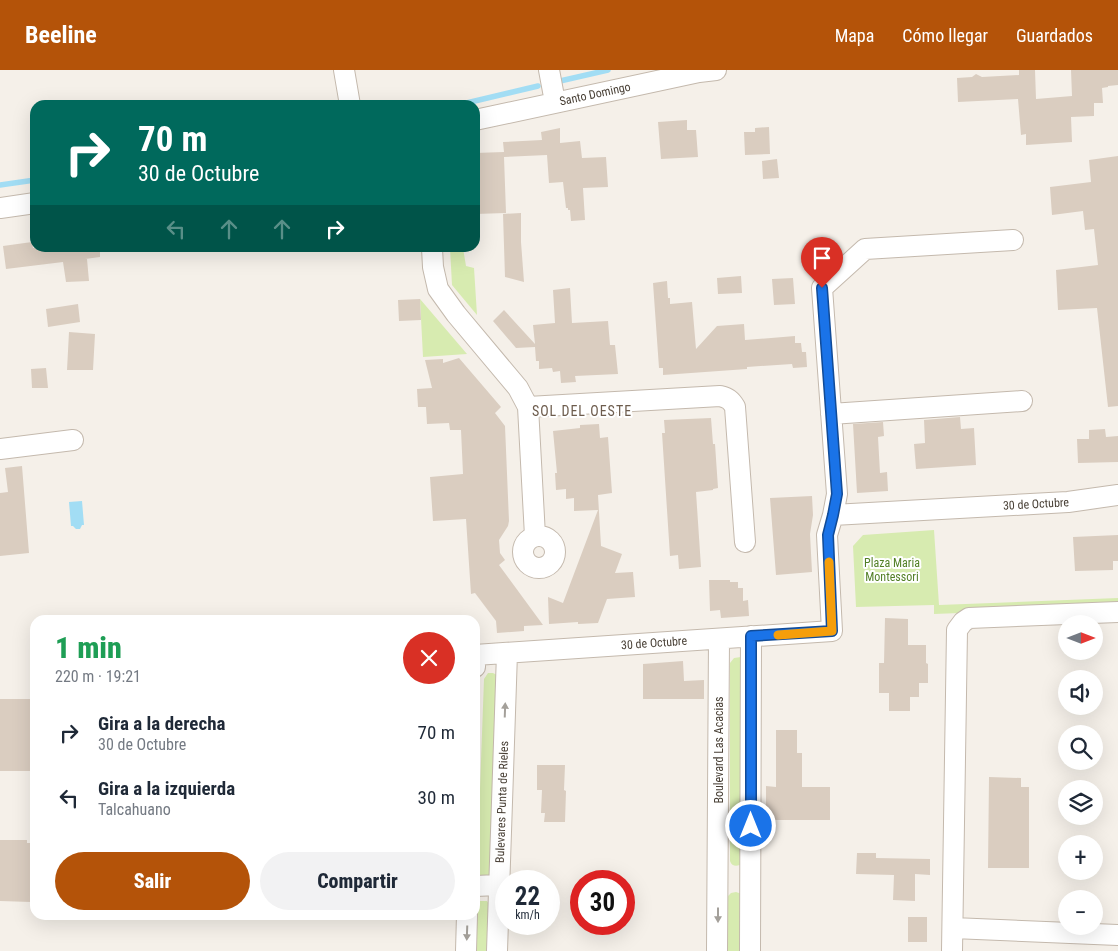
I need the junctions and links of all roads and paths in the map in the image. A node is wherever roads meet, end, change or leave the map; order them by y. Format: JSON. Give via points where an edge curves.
{"nodes":[{"id":1,"x":344,"y":70,"type":"edge"},
{"id":2,"x":549,"y":70,"type":"edge"},
{"id":3,"x":716,"y":70,"type":"edge"},
{"id":4,"x":349,"y":100,"type":"edge"},
{"id":5,"x":555,"y":102,"type":"junction"},
{"id":6,"x":480,"y":119,"type":"edge"},
{"id":7,"x":30,"y":204,"type":"edge"},
{"id":8,"x":0,"y":208,"type":"edge"},
{"id":9,"x":1013,"y":240,"type":"dead end"},
{"id":10,"x":432,"y":252,"type":"edge"},
{"id":11,"x":1022,"y":401,"type":"dead end"},
{"id":12,"x":528,"y":408,"type":"junction"},
{"id":13,"x":831,"y":414,"type":"junction"},
{"id":14,"x":73,"y":440,"type":"dead end"},
{"id":15,"x":0,"y":450,"type":"edge"},
{"id":16,"x":1118,"y":495,"type":"edge"},
{"id":17,"x":833,"y":515,"type":"junction"},
{"id":18,"x":536,"y":536,"type":"dead end"},
{"id":19,"x":745,"y":542,"type":"dead end"},
{"id":20,"x":1118,"y":612,"type":"edge"},
{"id":21,"x":751,"y":636,"type":"junction"},
{"id":22,"x":719,"y":638,"type":"junction"},
{"id":23,"x":507,"y":653,"type":"junction"},
{"id":24,"x":480,"y":655,"type":"edge"},
{"id":25,"x":500,"y":870,"type":"edge"},
{"id":26,"x":750,"y":880,"type":"junction"},
{"id":27,"x":718,"y":881,"type":"junction"},
{"id":28,"x":495,"y":885,"type":"edge"},
{"id":29,"x":480,"y":886,"type":"edge"},
{"id":30,"x":467,"y":920,"type":"edge"},
{"id":31,"x":953,"y":928,"type":"junction"},
{"id":32,"x":497,"y":935,"type":"edge"},
{"id":33,"x":1118,"y":935,"type":"edge"},
{"id":34,"x":466,"y":951,"type":"edge"},
{"id":35,"x":497,"y":951,"type":"edge"},
{"id":36,"x":717,"y":951,"type":"edge"},
{"id":37,"x":750,"y":951,"type":"edge"},
{"id":38,"x":952,"y":951,"type":"edge"}],
"edges":[{"from":1,"to":4,"type":"street"},
{"from":2,"to":5,"type":"street"},
{"from":3,"to":5,"type":"street","name":"Santo Domingo"},
{"from":5,"to":6,"type":"street","name":"Santo Domingo"},
{"from":7,"to":8,"type":"street"},
{"from":9,"to":13,"type":"street","via":[[865,249],[822,288]]},
{"from":10,"to":12,"type":"street","via":[[438,290],[518,388]]},
{"from":11,"to":13,"type":"street"},
{"from":12,"to":18,"type":"street"},
{"from":12,"to":19,"type":"street","via":[[726,397],[735,407]]},
{"from":13,"to":17,"type":"street","via":[[837,494]]},
{"from":14,"to":15,"type":"street"},
{"from":16,"to":17,"type":"street","name":"30 de Octubre","via":[[1068,502]]},
{"from":17,"to":21,"type":"street","name":"30 de Octubre","via":[[828,535],[832,631]]},
{"from":20,"to":31,"type":"street","via":[[969,618],[957,630]]},
{"from":21,"to":22,"type":"street","name":"30 de Octubre"},
{"from":21,"to":26,"type":"street"},
{"from":22,"to":23,"type":"street","name":"30 de Octubre"},
{"from":22,"to":27,"type":"street","name":"Boulevard Las Acacias"},
{"from":23,"to":24,"type":"street","name":"30 de Octubre"},
{"from":25,"to":23,"type":"street","name":"Bulevares Punta de Rieles","one_way":true},
{"from":26,"to":27,"type":"street"},
{"from":26,"to":37,"type":"street"},
{"from":27,"to":36,"type":"street","name":"Boulevard Las Acacias","one_way":true},
{"from":28,"to":29,"type":"street"},
{"from":30,"to":34,"type":"street","one_way":true},
{"from":31,"to":33,"type":"street"},
{"from":31,"to":38,"type":"street"},
{"from":32,"to":35,"type":"street","name":"Bulevares Punta de Rieles"}]}
